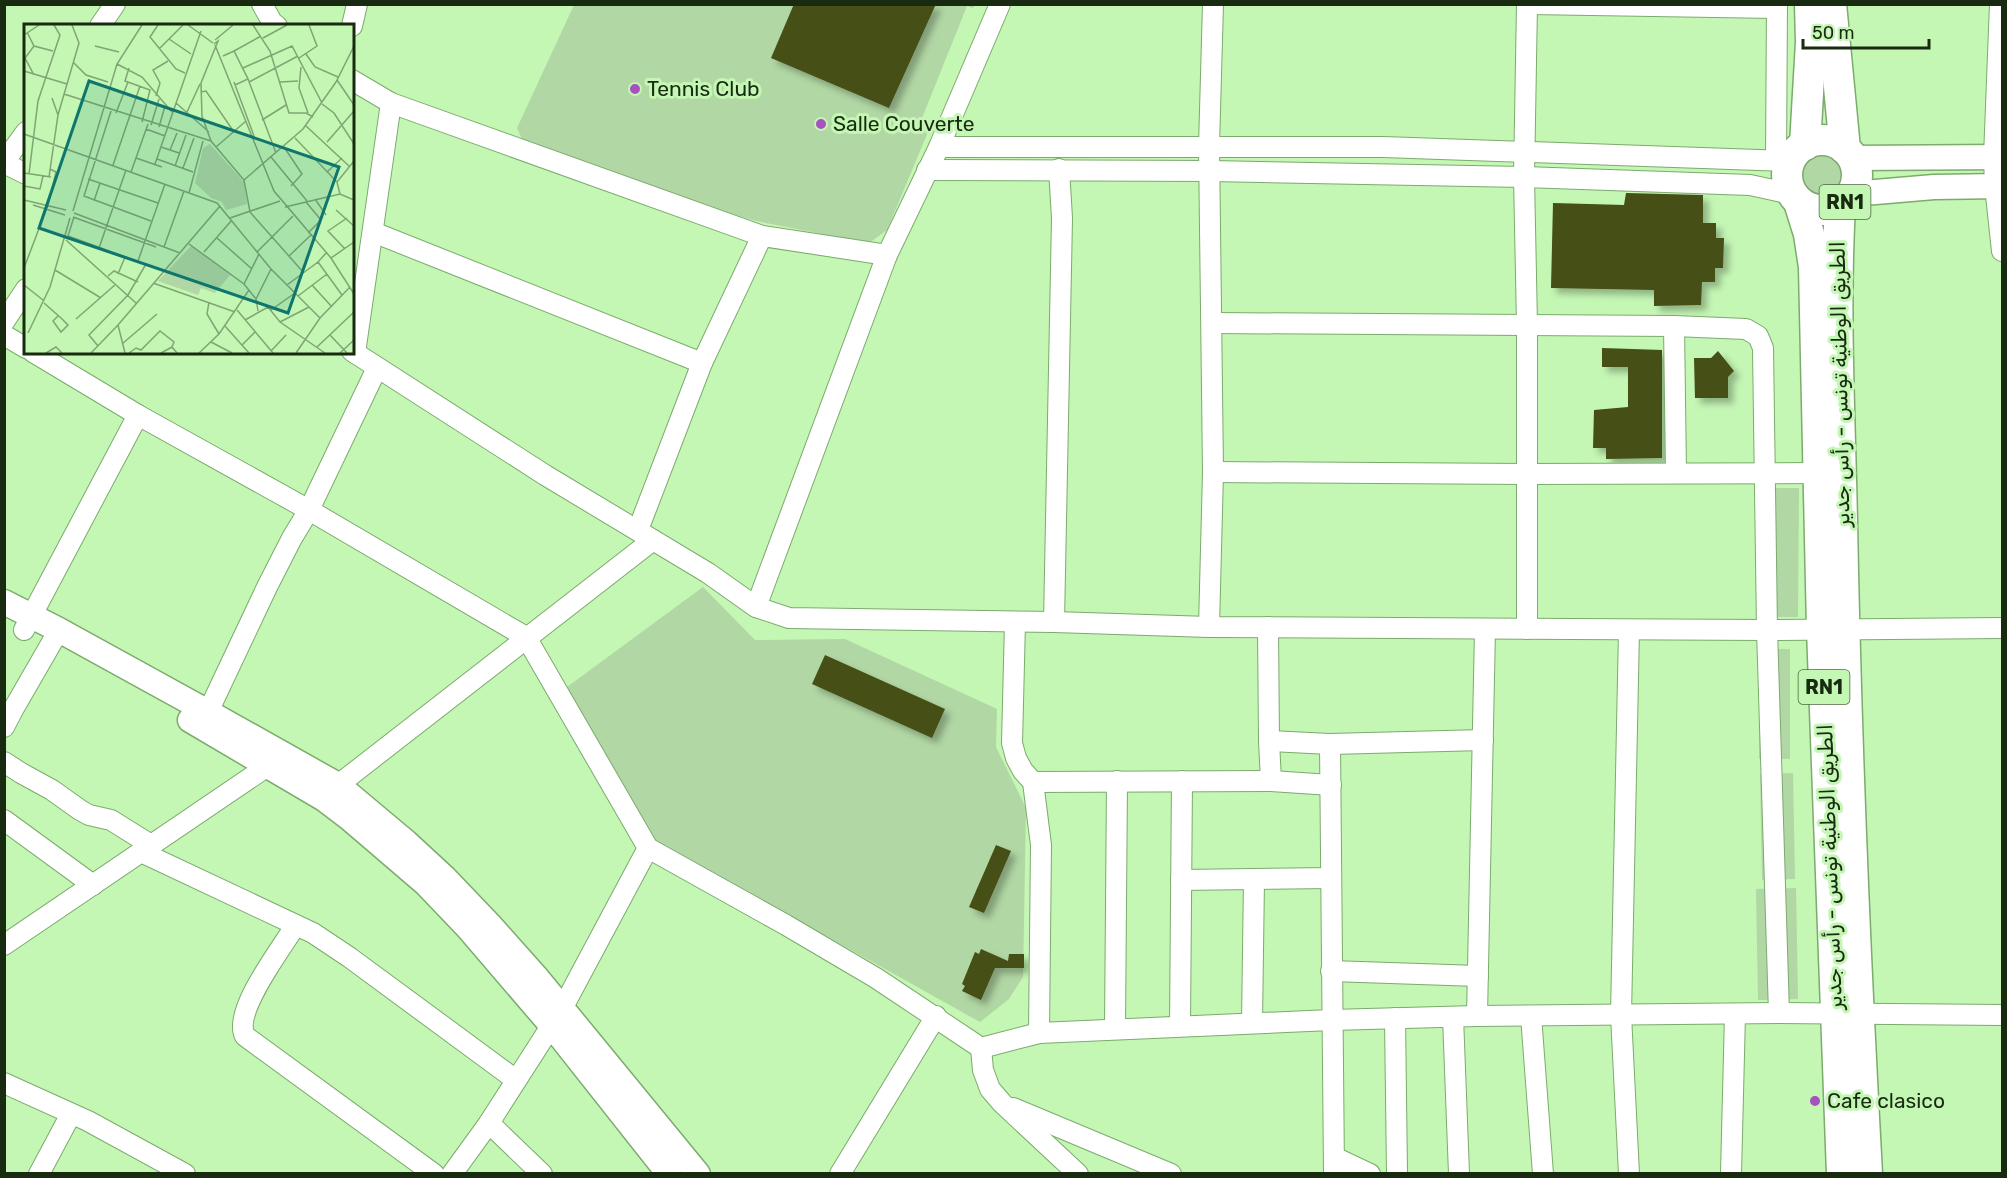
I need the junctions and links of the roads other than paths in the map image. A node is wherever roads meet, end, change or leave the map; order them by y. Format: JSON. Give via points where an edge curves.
{"nodes":[{"id":1,"x":115,"y":4,"type":"edge"},
{"id":2,"x":357,"y":4,"type":"edge"},
{"id":3,"x":1000,"y":4,"type":"edge"},
{"id":4,"x":1213,"y":4,"type":"edge"},
{"id":5,"x":1529,"y":4,"type":"edge"},
{"id":6,"x":1810,"y":4,"type":"edge"},
{"id":7,"x":1831,"y":4,"type":"edge"},
{"id":8,"x":2000,"y":4,"type":"edge"},
{"id":9,"x":1777,"y":6,"type":"edge"},
{"id":10,"x":101,"y":24,"type":"edge"},
{"id":11,"x":352,"y":24,"type":"edge"},
{"id":12,"x":354,"y":81,"type":"edge"},
{"id":13,"x":391,"y":103,"type":"junction"},
{"id":14,"x":24,"y":135,"type":"edge"},
{"id":15,"x":1209,"y":146,"type":"junction"},
{"id":16,"x":939,"y":147,"type":"junction"},
{"id":17,"x":1525,"y":151,"type":"junction"},
{"id":18,"x":1849,"y":153,"type":"junction"},
{"id":19,"x":1790,"y":155,"type":"junction"},
{"id":20,"x":1998,"y":157,"type":"edge"},
{"id":21,"x":4,"y":162,"type":"edge"},
{"id":22,"x":927,"y":170,"type":"junction"},
{"id":23,"x":1059,"y":170,"type":"junction"},
{"id":24,"x":1211,"y":171,"type":"junction"},
{"id":25,"x":24,"y":173,"type":"edge"},
{"id":26,"x":1524,"y":177,"type":"junction"},
{"id":27,"x":1999,"y":186,"type":"edge"},
{"id":28,"x":1795,"y":198,"type":"junction"},
{"id":29,"x":1846,"y":200,"type":"junction"},
{"id":30,"x":373,"y":232,"type":"junction"},
{"id":31,"x":762,"y":236,"type":"junction"},
{"id":32,"x":2002,"y":251,"type":"edge"},
{"id":33,"x":887,"y":255,"type":"junction"},
{"id":34,"x":24,"y":292,"type":"edge"},
{"id":35,"x":4,"y":322,"type":"edge"},
{"id":36,"x":1213,"y":323,"type":"junction"},
{"id":37,"x":1527,"y":325,"type":"junction"},
{"id":38,"x":1674,"y":326,"type":"junction"},
{"id":39,"x":4,"y":335,"type":"edge"},
{"id":40,"x":24,"y":347,"type":"edge"},
{"id":41,"x":354,"y":352,"type":"edge"},
{"id":42,"x":36,"y":354,"type":"edge"},
{"id":43,"x":702,"y":363,"type":"junction"},
{"id":44,"x":378,"y":368,"type":"junction"},
{"id":45,"x":138,"y":415,"type":"junction"},
{"id":46,"x":1213,"y":472,"type":"junction"},
{"id":47,"x":1676,"y":472,"type":"junction"},
{"id":48,"x":1765,"y":472,"type":"junction"},
{"id":49,"x":1819,"y":473,"type":"junction"},
{"id":50,"x":1526,"y":474,"type":"junction"},
{"id":51,"x":309,"y":510,"type":"junction"},
{"id":52,"x":646,"y":535,"type":"junction"},
{"id":53,"x":4,"y":603,"type":"edge"},
{"id":54,"x":756,"y":607,"type":"junction"},
{"id":55,"x":20,"y":622,"type":"edge"},
{"id":56,"x":1015,"y":622,"type":"junction"},
{"id":57,"x":1054,"y":622,"type":"junction"},
{"id":58,"x":1209,"y":627,"type":"junction"},
{"id":59,"x":1268,"y":627,"type":"junction"},
{"id":60,"x":2002,"y":628,"type":"edge"},
{"id":61,"x":1485,"y":629,"type":"junction"},
{"id":62,"x":1527,"y":629,"type":"junction"},
{"id":63,"x":1629,"y":630,"type":"junction"},
{"id":64,"x":1767,"y":630,"type":"junction"},
{"id":65,"x":1833,"y":630,"type":"junction"},
{"id":66,"x":55,"y":637,"type":"junction"},
{"id":67,"x":526,"y":637,"type":"junction"},
{"id":68,"x":208,"y":712,"type":"junction"},
{"id":69,"x":4,"y":728,"type":"edge"},
{"id":70,"x":1483,"y":740,"type":"junction"},
{"id":71,"x":1269,"y":741,"type":"junction"},
{"id":72,"x":1330,"y":744,"type":"junction"},
{"id":73,"x":277,"y":760,"type":"junction"},
{"id":74,"x":4,"y":762,"type":"edge"},
{"id":75,"x":1117,"y":781,"type":"junction"},
{"id":76,"x":1182,"y":781,"type":"junction"},
{"id":77,"x":1271,"y":781,"type":"junction"},
{"id":78,"x":1033,"y":782,"type":"junction"},
{"id":79,"x":338,"y":785,"type":"junction"},
{"id":80,"x":1331,"y":785,"type":"junction"},
{"id":81,"x":4,"y":820,"type":"edge"},
{"id":82,"x":648,"y":848,"type":"junction"},
{"id":83,"x":146,"y":849,"type":"junction"},
{"id":84,"x":1331,"y":878,"type":"junction"},
{"id":85,"x":1254,"y":879,"type":"junction"},
{"id":86,"x":1181,"y":880,"type":"junction"},
{"id":87,"x":93,"y":885,"type":"junction"},
{"id":88,"x":295,"y":926,"type":"junction"},
{"id":89,"x":4,"y":945,"type":"edge"},
{"id":90,"x":1331,"y":971,"type":"junction"},
{"id":91,"x":1478,"y":976,"type":"junction"},
{"id":92,"x":1779,"y":1012,"type":"junction"},
{"id":93,"x":1847,"y":1012,"type":"junction"},
{"id":94,"x":1735,"y":1014,"type":"junction"},
{"id":95,"x":1622,"y":1015,"type":"junction"},
{"id":96,"x":2002,"y":1015,"type":"edge"},
{"id":97,"x":936,"y":1016,"type":"junction"},
{"id":98,"x":1477,"y":1016,"type":"junction"},
{"id":99,"x":1531,"y":1016,"type":"junction"},
{"id":100,"x":1453,"y":1017,"type":"junction"},
{"id":101,"x":556,"y":1018,"type":"junction"},
{"id":102,"x":1395,"y":1018,"type":"junction"},
{"id":103,"x":1331,"y":1020,"type":"junction"},
{"id":104,"x":1252,"y":1023,"type":"junction"},
{"id":105,"x":1180,"y":1026,"type":"junction"},
{"id":106,"x":1115,"y":1029,"type":"junction"},
{"id":107,"x":1039,"y":1033,"type":"junction"},
{"id":108,"x":981,"y":1048,"type":"junction"},
{"id":109,"x":516,"y":1080,"type":"junction"},
{"id":110,"x":4,"y":1083,"type":"edge"},
{"id":111,"x":1002,"y":1103,"type":"junction"},
{"id":112,"x":71,"y":1114,"type":"junction"},
{"id":113,"x":489,"y":1123,"type":"junction"},
{"id":114,"x":1082,"y":1136,"type":"junction"},
{"id":115,"x":1334,"y":1165,"type":"edge"},
{"id":116,"x":845,"y":1172,"type":"edge"},
{"id":117,"x":1077,"y":1172,"type":"edge"},
{"id":118,"x":39,"y":1173,"type":"edge"},
{"id":119,"x":185,"y":1173,"type":"edge"},
{"id":120,"x":434,"y":1173,"type":"edge"},
{"id":121,"x":452,"y":1173,"type":"edge"},
{"id":122,"x":542,"y":1173,"type":"edge"},
{"id":123,"x":669,"y":1173,"type":"edge"},
{"id":124,"x":699,"y":1173,"type":"edge"},
{"id":125,"x":1171,"y":1173,"type":"edge"},
{"id":126,"x":1370,"y":1173,"type":"edge"},
{"id":127,"x":1397,"y":1173,"type":"edge"},
{"id":128,"x":1459,"y":1173,"type":"edge"},
{"id":129,"x":1543,"y":1173,"type":"edge"},
{"id":130,"x":1629,"y":1173,"type":"edge"},
{"id":131,"x":1731,"y":1173,"type":"edge"},
{"id":132,"x":1842,"y":1173,"type":"edge"},
{"id":133,"x":1867,"y":1173,"type":"edge"}],
"edges":[{"from":1,"to":10,"type":"street"},
{"from":2,"to":11,"type":"street"},
{"from":3,"to":16,"type":"street"},
{"from":4,"to":15,"type":"street"},
{"from":5,"to":9,"type":"street"},
{"from":5,"to":17,"type":"street"},
{"from":6,"to":19,"type":"main road","number":"RN1","via":[[1811,42]]},
{"from":7,"to":18,"type":"main road","number":"RN1"},
{"from":8,"to":20,"type":"street"},
{"from":9,"to":19,"type":"street"},
{"from":12,"to":13,"type":"street"},
{"from":13,"to":30,"type":"street"},
{"from":13,"to":31,"type":"street"},
{"from":14,"to":21,"type":"street"},
{"from":15,"to":16,"type":"street"},
{"from":15,"to":17,"type":"street"},
{"from":15,"to":24,"type":"street"},
{"from":16,"to":22,"type":"street"},
{"from":17,"to":19,"type":"street"},
{"from":17,"to":26,"type":"street"},
{"from":18,"to":19,"type":"main road","via":[[1826,140],[1815,141]]},
{"from":18,"to":20,"type":"street"},
{"from":18,"to":29,"type":"main road","number":"RN1","via":[[1857,176]]},
{"from":19,"to":28,"type":"main road","number":"RN1","via":[[1787,183]]},
{"from":20,"to":27,"type":"street"},
{"from":21,"to":25,"type":"street"},
{"from":22,"to":23,"type":"street"},
{"from":22,"to":33,"type":"street"},
{"from":23,"to":24,"type":"street"},
{"from":23,"to":57,"type":"street","via":[[1062,218]]},
{"from":24,"to":26,"type":"street"},
{"from":24,"to":36,"type":"street"},
{"from":26,"to":28,"type":"street","via":[[1750,185]]},
{"from":26,"to":37,"type":"street"},
{"from":27,"to":29,"type":"street","via":[[1934,187]]},
{"from":27,"to":32,"type":"street"},
{"from":28,"to":29,"type":"main road","number":"RN1","via":[[1819,211],[1830,210]]},
{"from":28,"to":49,"type":"main road","name":"الطريق الوطنية تونس - رأس جدير","number":"RN1","via":[[1809,234],[1814,267]]},
{"from":29,"to":65,"type":"main road","name":"الطريق الوطنية تونس - رأس جدير","number":"RN1","via":[[1838,278]]},
{"from":30,"to":41,"type":"street"},
{"from":30,"to":43,"type":"street"},
{"from":31,"to":33,"type":"street"},
{"from":31,"to":43,"type":"street"},
{"from":33,"to":54,"type":"street"},
{"from":34,"to":35,"type":"street"},
{"from":36,"to":37,"type":"street"},
{"from":36,"to":46,"type":"street"},
{"from":37,"to":38,"type":"street"},
{"from":37,"to":50,"type":"street"},
{"from":38,"to":47,"type":"street"},
{"from":38,"to":48,"type":"street","via":[[1746,329],[1758,336],[1763,348]]},
{"from":39,"to":40,"type":"street"},
{"from":41,"to":44,"type":"street"},
{"from":42,"to":45,"type":"street"},
{"from":43,"to":52,"type":"street"},
{"from":44,"to":51,"type":"street"},
{"from":44,"to":52,"type":"street"},
{"from":45,"to":51,"type":"street"},
{"from":45,"to":55,"type":"street"},
{"from":46,"to":50,"type":"street"},
{"from":46,"to":58,"type":"street"},
{"from":47,"to":48,"type":"street"},
{"from":47,"to":50,"type":"street"},
{"from":48,"to":49,"type":"street"},
{"from":48,"to":64,"type":"street"},
{"from":49,"to":65,"type":"main road","name":"الطريق الوطنية تونس - رأس جدير","number":"RN1"},
{"from":50,"to":62,"type":"street"},
{"from":51,"to":67,"type":"street"},
{"from":51,"to":68,"type":"street","via":[[267,587]]},
{"from":52,"to":54,"type":"street"},
{"from":52,"to":67,"type":"street"},
{"from":53,"to":55,"type":"street"},
{"from":54,"to":56,"type":"street","via":[[789,618]]},
{"from":55,"to":66,"type":"street"},
{"from":56,"to":57,"type":"street"},
{"from":56,"to":78,"type":"street","via":[[1012,743],[1023,771]]},
{"from":57,"to":58,"type":"street"},
{"from":58,"to":59,"type":"street"},
{"from":59,"to":61,"type":"street"},
{"from":59,"to":71,"type":"street"},
{"from":60,"to":65,"type":"street"},
{"from":61,"to":62,"type":"street"},
{"from":61,"to":70,"type":"street"},
{"from":62,"to":63,"type":"street"},
{"from":63,"to":64,"type":"street"},
{"from":63,"to":95,"type":"street"},
{"from":64,"to":65,"type":"street"},
{"from":64,"to":92,"type":"street"},
{"from":65,"to":93,"type":"main road","name":"الطريق الوطنية تونس - رأس جدير","number":"RN1"},
{"from":66,"to":68,"type":"street"},
{"from":66,"to":69,"type":"street"},
{"from":66,"to":73,"type":"street","via":[[202,727]]},
{"from":67,"to":79,"type":"street"},
{"from":67,"to":82,"type":"street"},
{"from":68,"to":73,"type":"street"},
{"from":70,"to":72,"type":"street"},
{"from":70,"to":91,"type":"street"},
{"from":71,"to":72,"type":"street"},
{"from":71,"to":77,"type":"street"},
{"from":72,"to":80,"type":"street"},
{"from":73,"to":79,"type":"street"},
{"from":73,"to":83,"type":"street"},
{"from":73,"to":101,"type":"street","via":[[406,865]]},
{"from":74,"to":83,"type":"street","via":[[89,815],[111,820]]},
{"from":75,"to":76,"type":"street"},
{"from":75,"to":78,"type":"street"},
{"from":75,"to":106,"type":"street"},
{"from":76,"to":77,"type":"street"},
{"from":76,"to":86,"type":"street"},
{"from":77,"to":80,"type":"street"},
{"from":78,"to":107,"type":"street","via":[[1041,845]]},
{"from":79,"to":101,"type":"street","via":[[445,878],[510,947]]},
{"from":80,"to":84,"type":"street"},
{"from":81,"to":87,"type":"street"},
{"from":82,"to":97,"type":"street","via":[[796,930]]},
{"from":82,"to":101,"type":"street"},
{"from":83,"to":87,"type":"street"},
{"from":83,"to":88,"type":"street"},
{"from":84,"to":85,"type":"street"},
{"from":84,"to":90,"type":"street"},
{"from":85,"to":86,"type":"street"},
{"from":85,"to":104,"type":"street"},
{"from":86,"to":105,"type":"street"},
{"from":87,"to":89,"type":"street"},
{"from":88,"to":109,"type":"street","via":[[349,957]]},
{"from":88,"to":120,"type":"street","via":[[251,996],[242,1021],[243,1031],[253,1043]]},
{"from":90,"to":91,"type":"street"},
{"from":90,"to":103,"type":"street"},
{"from":91,"to":98,"type":"street"},
{"from":92,"to":93,"type":"street"},
{"from":92,"to":94,"type":"street"},
{"from":93,"to":96,"type":"street"},
{"from":93,"to":132,"type":"main road","name":"الطريق الوطنية تونس - رأس جدير","number":"RN1"},
{"from":93,"to":133,"type":"main road","name":"الطريق الوطنية تونس - رأس جدير","number":"RN1"},
{"from":94,"to":95,"type":"street"},
{"from":94,"to":131,"type":"street"},
{"from":95,"to":99,"type":"street"},
{"from":95,"to":130,"type":"street"},
{"from":97,"to":108,"type":"street"},
{"from":97,"to":116,"type":"street"},
{"from":98,"to":99,"type":"street"},
{"from":98,"to":100,"type":"street"},
{"from":99,"to":129,"type":"street"},
{"from":100,"to":102,"type":"street"},
{"from":100,"to":128,"type":"street"},
{"from":101,"to":109,"type":"street"},
{"from":101,"to":123,"type":"street"},
{"from":101,"to":124,"type":"street"},
{"from":102,"to":103,"type":"street"},
{"from":102,"to":127,"type":"street"},
{"from":103,"to":104,"type":"street"},
{"from":103,"to":115,"type":"street"},
{"from":104,"to":105,"type":"street"},
{"from":105,"to":106,"type":"street"},
{"from":106,"to":107,"type":"street"},
{"from":107,"to":108,"type":"street"},
{"from":108,"to":111,"type":"street","via":[[990,1089]]},
{"from":109,"to":113,"type":"street"},
{"from":110,"to":112,"type":"street"},
{"from":111,"to":114,"type":"street"},
{"from":111,"to":117,"type":"street"},
{"from":112,"to":118,"type":"street"},
{"from":112,"to":119,"type":"street"},
{"from":113,"to":121,"type":"street"},
{"from":113,"to":122,"type":"street"},
{"from":114,"to":117,"type":"street"},
{"from":114,"to":125,"type":"street"},
{"from":115,"to":126,"type":"street"}]}
